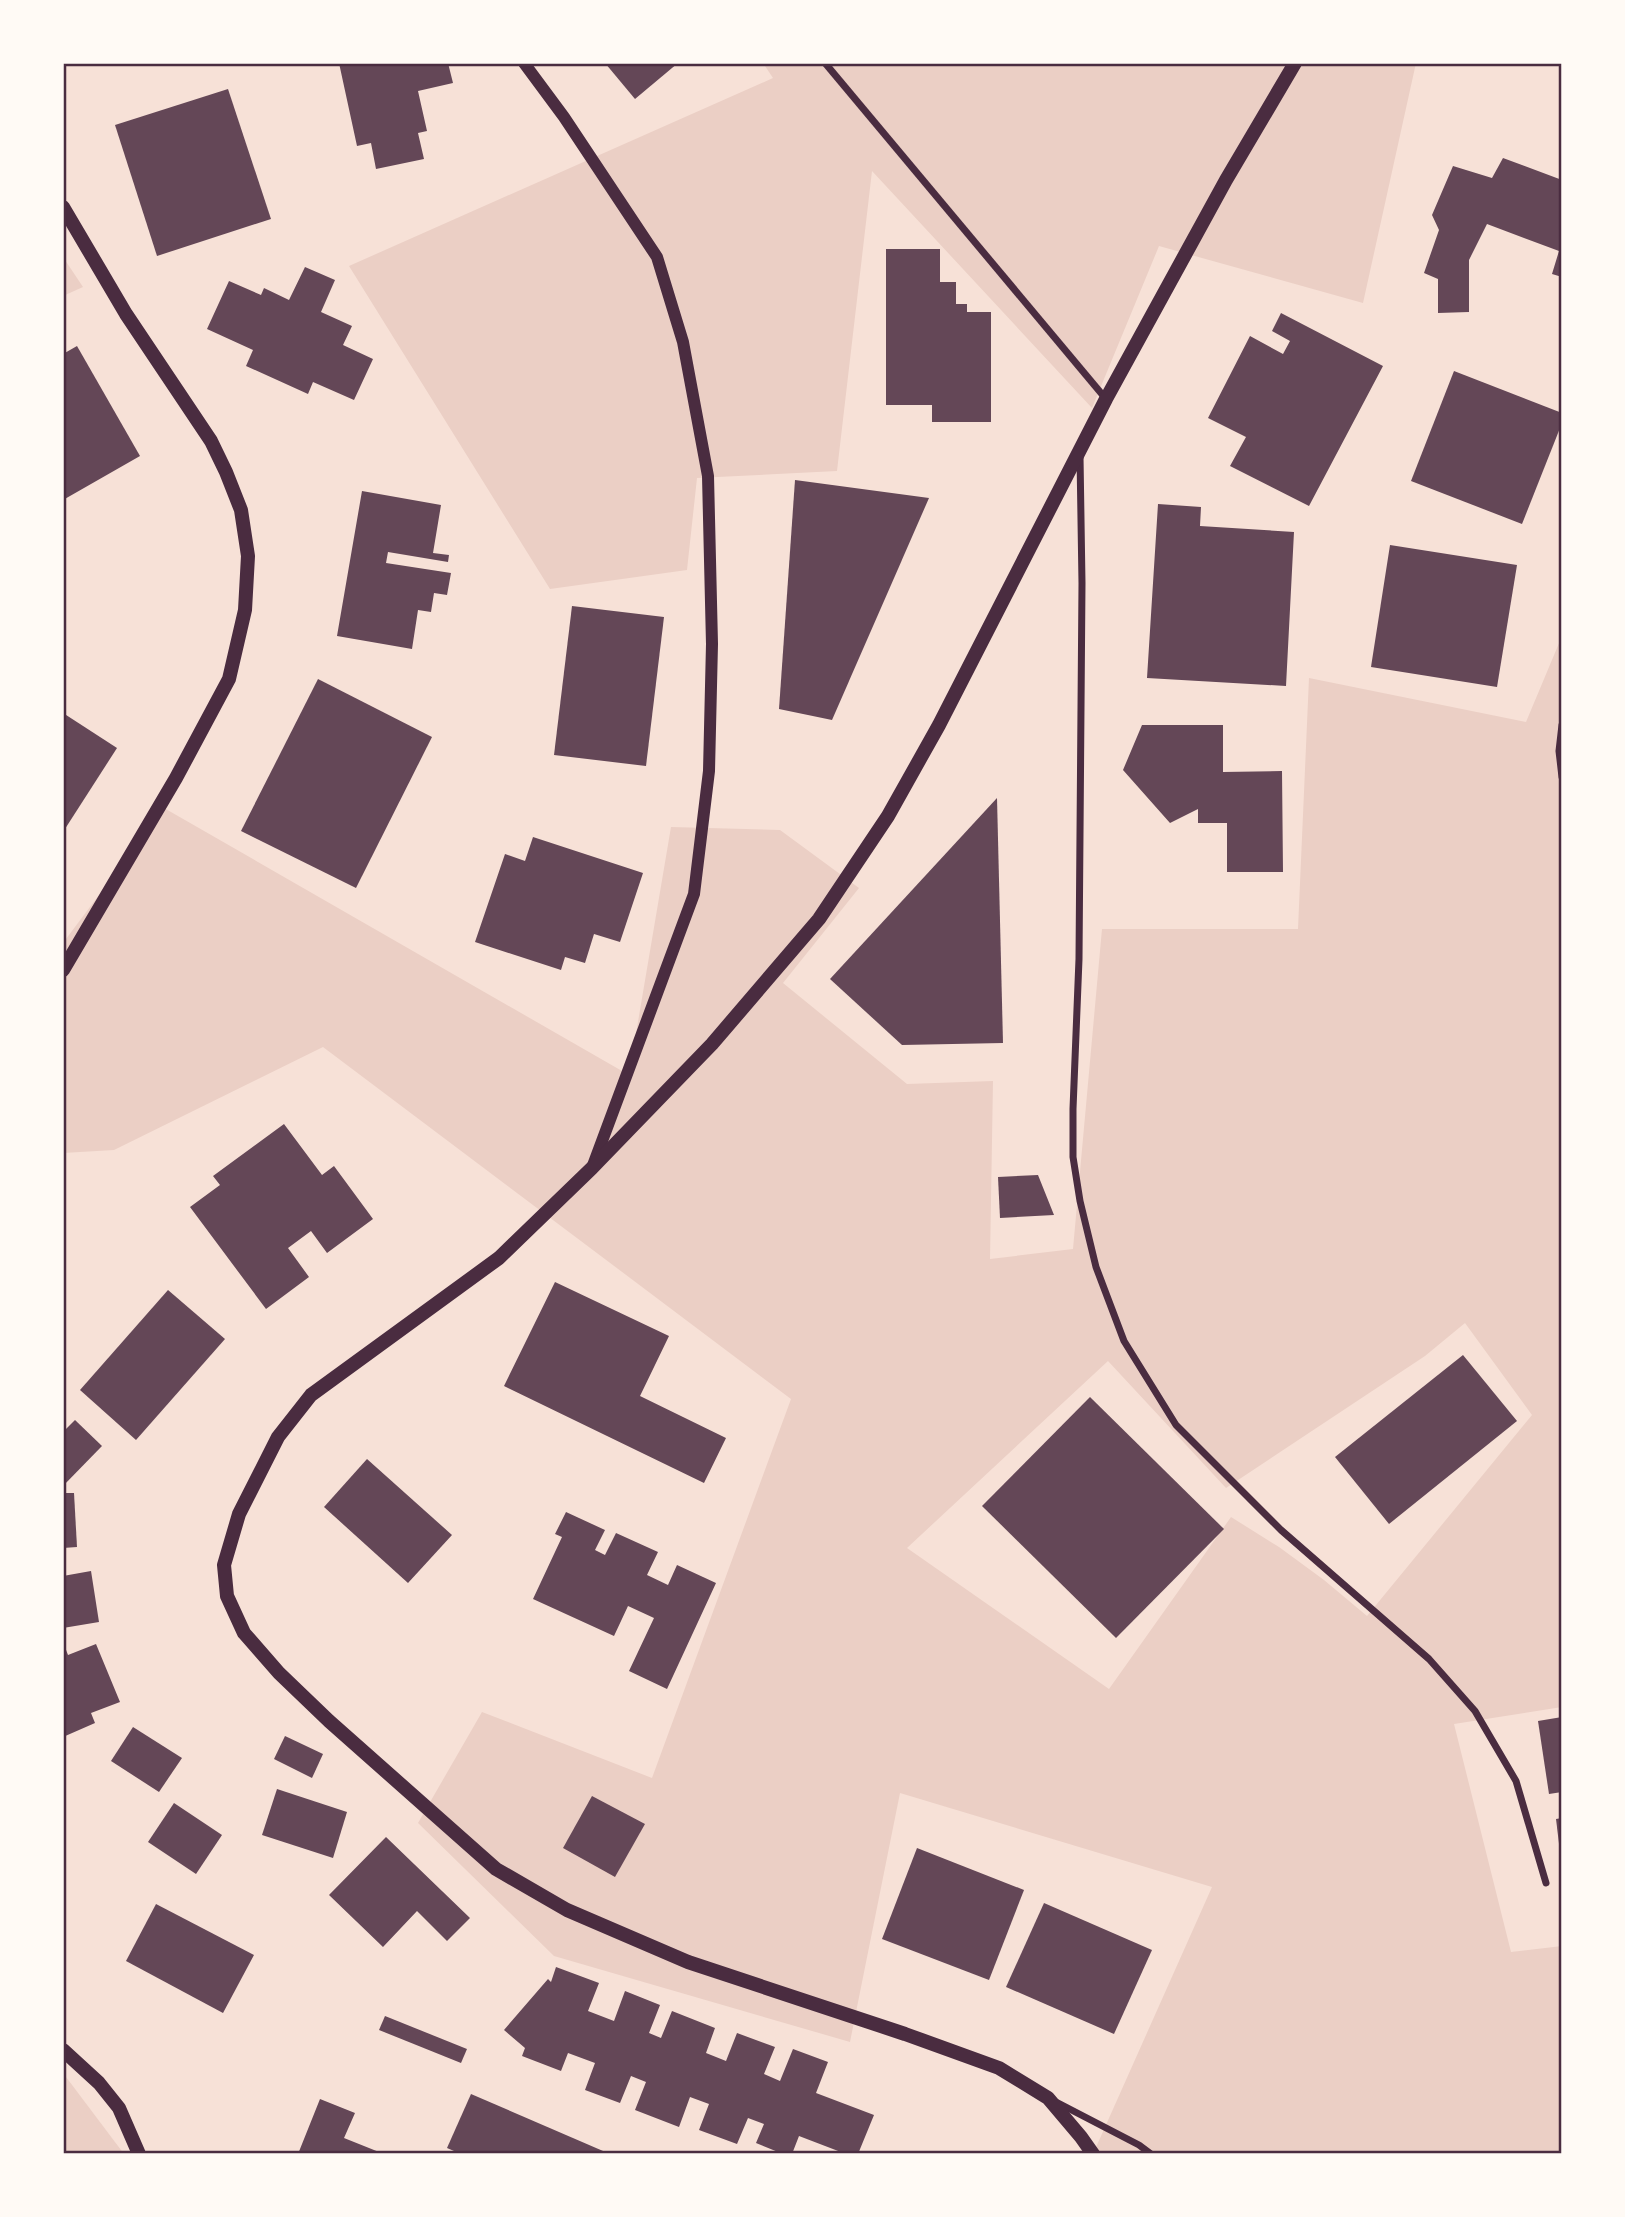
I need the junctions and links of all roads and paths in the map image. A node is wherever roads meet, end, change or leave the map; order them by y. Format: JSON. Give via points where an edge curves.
{"nodes":[{"id":1,"x":524,"y":63,"type":"edge"},
{"id":2,"x":825,"y":63,"type":"edge"},
{"id":3,"x":1295,"y":63,"type":"edge"},
{"id":4,"x":63,"y":207,"type":"edge"},
{"id":5,"x":1106,"y":399,"type":"junction"},
{"id":6,"x":1080,"y":448,"type":"junction"},
{"id":7,"x":1562,"y":725,"type":"edge"},
{"id":8,"x":1562,"y":777,"type":"edge"},
{"id":9,"x":63,"y":970,"type":"edge"},
{"id":10,"x":592,"y":1168,"type":"junction"},
{"id":11,"x":1546,"y":1883,"type":"dead end"},
{"id":12,"x":63,"y":2050,"type":"edge"},
{"id":13,"x":1048,"y":2098,"type":"junction"},
{"id":14,"x":138,"y":2154,"type":"edge"},
{"id":15,"x":1093,"y":2154,"type":"edge"},
{"id":16,"x":1152,"y":2154,"type":"edge"}],
"edges":[{"from":1,"to":10,"type":"street","via":[[657,257],[683,342],[708,476],[709,771],[694,894]]},
{"from":2,"to":5,"type":"street"},
{"from":3,"to":5,"type":"main road"},
{"from":4,"to":9,"type":"main road","via":[[126,314],[211,441],[241,510],[248,556],[246,610],[229,679]]},
{"from":5,"to":6,"type":"main road"},
{"from":6,"to":10,"type":"main road","via":[[939,725],[888,816],[819,919],[712,1044]]},
{"from":6,"to":11,"type":"street","via":[[1079,959],[1073,1157],[1096,1267],[1124,1341],[1176,1425],[1281,1531],[1429,1659],[1475,1711],[1516,1781]]},
{"from":7,"to":8,"type":"street"},
{"from":10,"to":13,"type":"main road","via":[[499,1258],[311,1395],[278,1437],[239,1514],[224,1565],[227,1597],[244,1633],[329,1721],[496,1869],[567,1910],[688,1962],[999,2068]]},
{"from":12,"to":14,"type":"main road","via":[[119,2108]]},
{"from":13,"to":15,"type":"main road"},
{"from":13,"to":16,"type":"street"}]}
